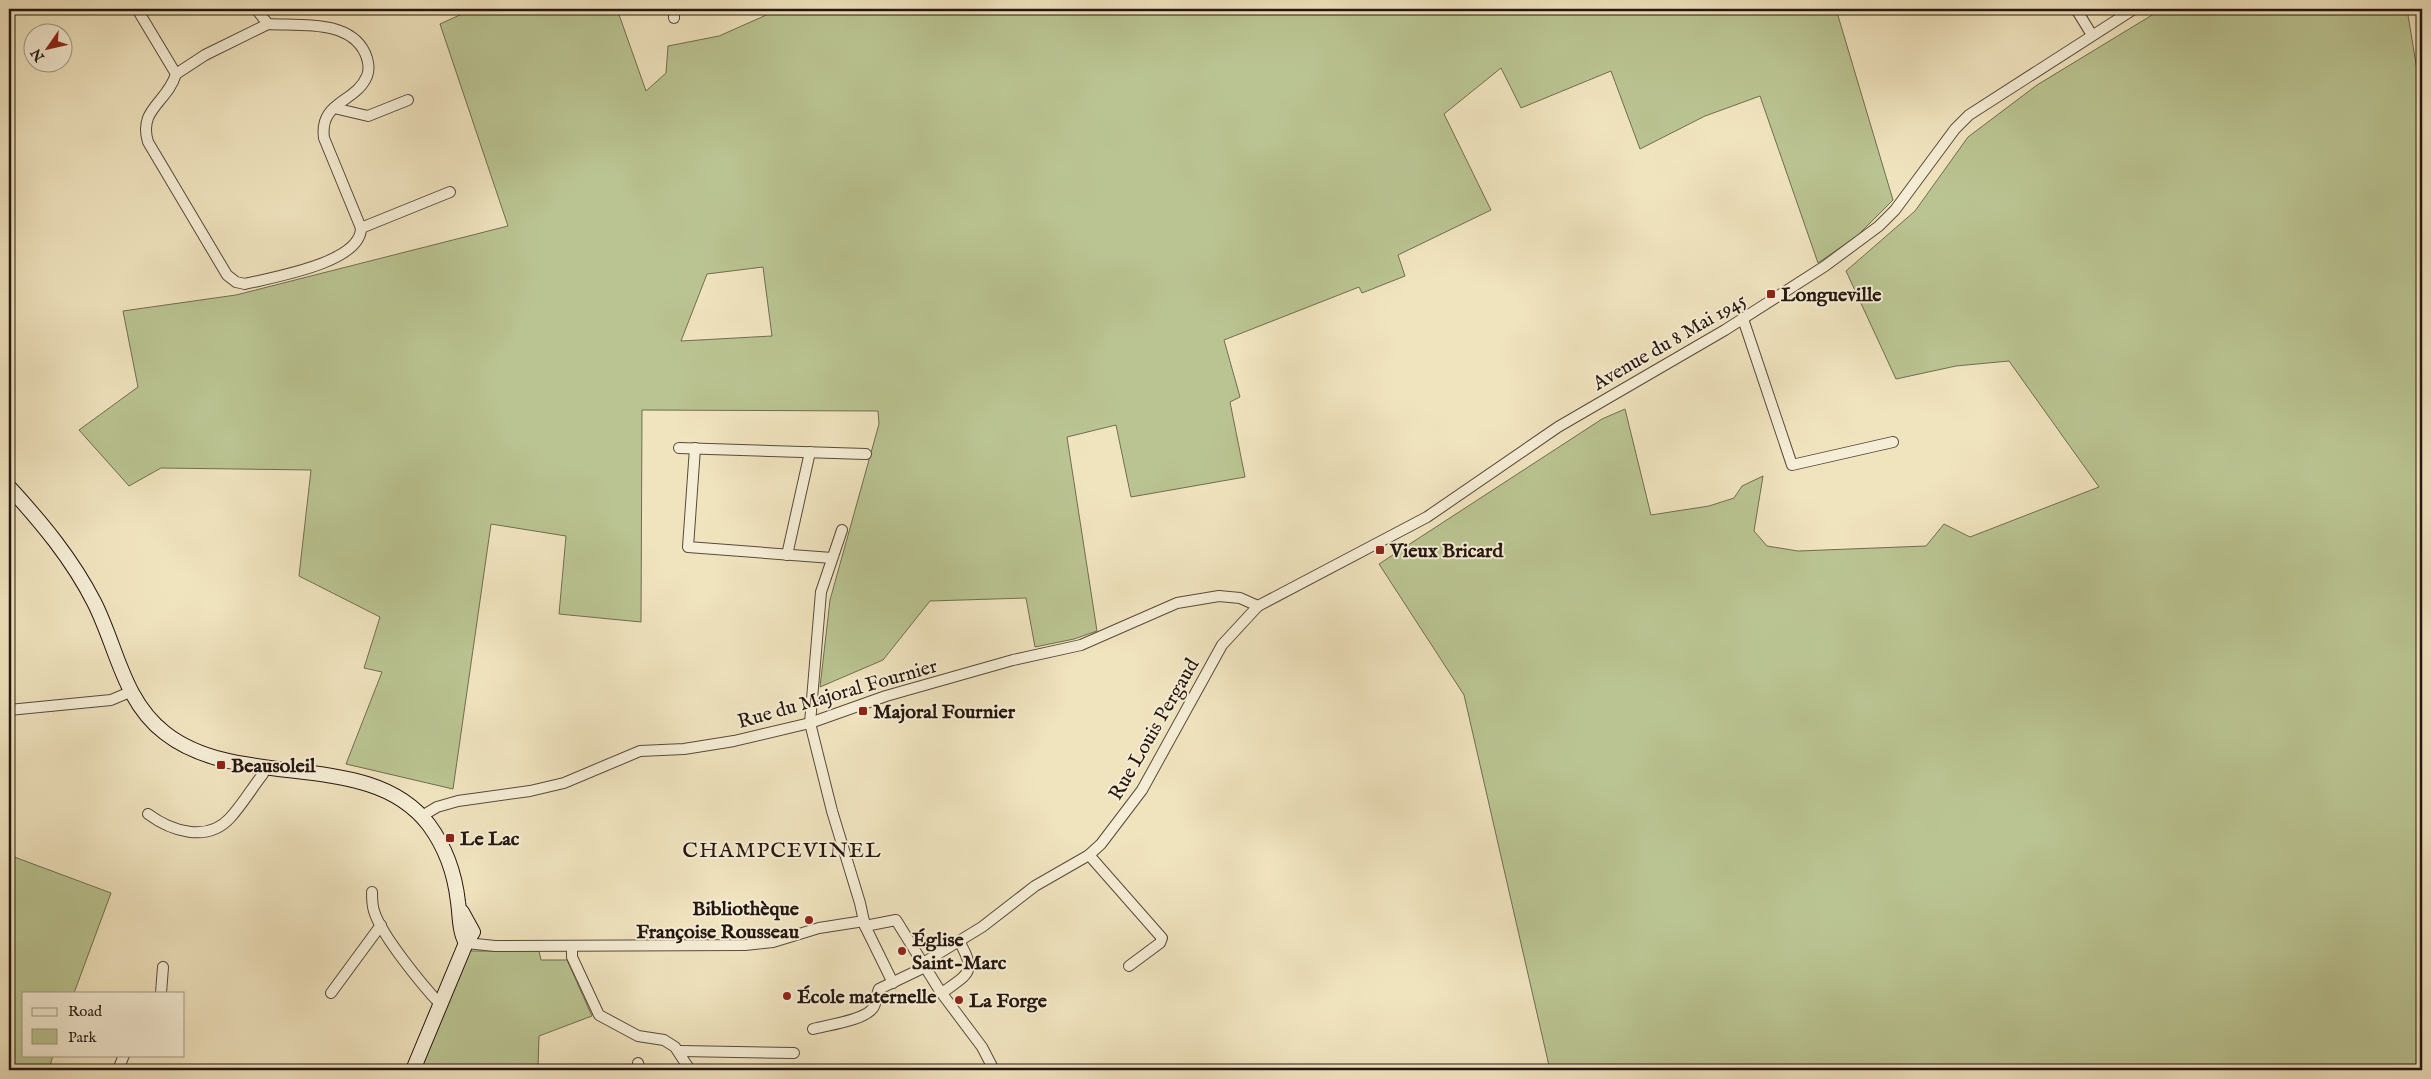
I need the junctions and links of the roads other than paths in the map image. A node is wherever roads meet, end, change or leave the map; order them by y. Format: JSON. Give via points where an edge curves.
{"nodes":[{"id":1,"x":137,"y":9,"type":"edge"},
{"id":2,"x":256,"y":9,"type":"edge"},
{"id":3,"x":2076,"y":9,"type":"edge"},
{"id":4,"x":2134,"y":9,"type":"edge"},
{"id":5,"x":268,"y":24,"type":"junction"},
{"id":6,"x":2092,"y":35,"type":"junction"},
{"id":7,"x":176,"y":74,"type":"junction"},
{"id":8,"x":408,"y":100,"type":"dead end"},
{"id":9,"x":334,"y":108,"type":"junction"},
{"id":10,"x":450,"y":192,"type":"dead end"},
{"id":11,"x":361,"y":228,"type":"junction"},
{"id":12,"x":1743,"y":319,"type":"junction"},
{"id":13,"x":1893,"y":442,"type":"dead end"},
{"id":14,"x":679,"y":448,"type":"dead end"},
{"id":15,"x":695,"y":448,"type":"junction"},
{"id":16,"x":810,"y":452,"type":"junction"},
{"id":17,"x":866,"y":454,"type":"dead end"},
{"id":18,"x":9,"y":487,"type":"edge"},
{"id":19,"x":842,"y":530,"type":"dead end"},
{"id":20,"x":787,"y":555,"type":"junction"},
{"id":21,"x":832,"y":558,"type":"junction"},
{"id":22,"x":1258,"y":606,"type":"junction"},
{"id":23,"x":130,"y":692,"type":"junction"},
{"id":24,"x":9,"y":710,"type":"edge"},
{"id":25,"x":810,"y":723,"type":"junction"},
{"id":26,"x":264,"y":767,"type":"junction"},
{"id":27,"x":148,"y":814,"type":"dead end"},
{"id":28,"x":422,"y":816,"type":"junction"},
{"id":29,"x":1089,"y":855,"type":"junction"},
{"id":30,"x":372,"y":892,"type":"dead end"},
{"id":31,"x":864,"y":923,"type":"junction"},
{"id":32,"x":381,"y":925,"type":"junction"},
{"id":33,"x":470,"y":937,"type":"junction"},
{"id":34,"x":959,"y":941,"type":"junction"},
{"id":35,"x":572,"y":946,"type":"junction"},
{"id":36,"x":924,"y":965,"type":"junction"},
{"id":37,"x":1129,"y":966,"type":"dead end"},
{"id":38,"x":163,"y":967,"type":"dead end"},
{"id":39,"x":893,"y":983,"type":"junction"},
{"id":40,"x":161,"y":992,"type":"edge"},
{"id":41,"x":332,"y":993,"type":"dead end"},
{"id":42,"x":942,"y":993,"type":"junction"},
{"id":43,"x":441,"y":1005,"type":"junction"},
{"id":44,"x":814,"y":1029,"type":"dead end"},
{"id":45,"x":680,"y":1051,"type":"junction"},
{"id":46,"x":794,"y":1053,"type":"dead end"},
{"id":47,"x":124,"y":1056,"type":"edge"},
{"id":48,"x":687,"y":1066,"type":"edge"},
{"id":49,"x":118,"y":1070,"type":"edge"},
{"id":50,"x":413,"y":1070,"type":"edge"},
{"id":51,"x":677,"y":1070,"type":"edge"},
{"id":52,"x":994,"y":1070,"type":"edge"}],
"edges":[{"from":1,"to":7,"type":"street"},
{"from":2,"to":5,"type":"street"},
{"from":3,"to":6,"type":"street"},
{"from":4,"to":6,"type":"street","name":"Avenue du 8 Mai 1945"},
{"from":5,"to":7,"type":"street","via":[[205,55]]},
{"from":5,"to":9,"type":"street","via":[[334,28],[350,34],[363,49],[368,76]]},
{"from":6,"to":12,"type":"street","name":"Avenue du 8 Mai 1945","via":[[1970,115],[1954,129],[1896,210],[1879,226],[1818,271]]},
{"from":7,"to":11,"type":"street","via":[[172,88],[149,114],[145,132],[227,275],[245,284],[325,263],[353,247],[361,235]]},
{"from":8,"to":9,"type":"street","via":[[368,116]]},
{"from":9,"to":11,"type":"street","via":[[325,119],[324,138]]},
{"from":10,"to":11,"type":"street"},
{"from":12,"to":13,"type":"street","via":[[1792,465]]},
{"from":12,"to":22,"type":"street","name":"Avenue du 8 Mai 1945","via":[[1558,427],[1427,517]]},
{"from":14,"to":15,"type":"street"},
{"from":15,"to":16,"type":"street"},
{"from":15,"to":20,"type":"street","via":[[688,547]]},
{"from":16,"to":17,"type":"street"},
{"from":16,"to":20,"type":"street"},
{"from":18,"to":23,"type":"main road","via":[[53,537],[83,581],[102,619]]},
{"from":19,"to":21,"type":"street"},
{"from":20,"to":21,"type":"street"},
{"from":21,"to":25,"type":"street","via":[[821,592]]},
{"from":22,"to":25,"type":"street","name":"Rue du Majoral Fournier","via":[[1240,598],[1219,596],[1177,603],[1081,645],[1013,660],[886,696]]},
{"from":22,"to":29,"type":"street","name":"Rue Louis Pergaud","via":[[1213,659],[1142,790]]},
{"from":23,"to":24,"type":"street","via":[[111,700]]},
{"from":23,"to":26,"type":"main road","via":[[155,724],[188,748]]},
{"from":25,"to":28,"type":"street","name":"Rue du Majoral Fournier","via":[[726,743],[640,751],[564,783],[458,801],[437,806]]},
{"from":25,"to":31,"type":"street"},
{"from":26,"to":27,"type":"street","via":[[263,774],[230,818],[208,832],[185,832],[162,824]]},
{"from":26,"to":28,"type":"main road","via":[[364,782],[395,796]]},
{"from":28,"to":33,"type":"main road","via":[[447,856],[458,900],[461,931]]},
{"from":29,"to":34,"type":"street","name":"Rue Louis Pergaud","via":[[1035,886]]},
{"from":29,"to":37,"type":"street","via":[[1162,938]]},
{"from":30,"to":32,"type":"street","via":[[373,910]]},
{"from":31,"to":35,"type":"street","via":[[819,928],[773,942]]},
{"from":31,"to":36,"type":"street","via":[[896,920]]},
{"from":31,"to":39,"type":"street"},
{"from":32,"to":41,"type":"street"},
{"from":32,"to":43,"type":"street","via":[[427,991]]},
{"from":33,"to":35,"type":"street","via":[[470,945]]},
{"from":33,"to":43,"type":"main road"},
{"from":34,"to":36,"type":"street","name":"Rue Louis Pergaud"},
{"from":34,"to":42,"type":"street","via":[[969,959],[968,971]]},
{"from":35,"to":45,"type":"street","via":[[572,957],[599,1015],[638,1036],[664,1040]]},
{"from":36,"to":39,"type":"street","name":"Rue Louis Pergaud"},
{"from":36,"to":42,"type":"street"},
{"from":38,"to":40,"type":"street"},
{"from":39,"to":44,"type":"street","name":"Rue Louis Pergaud","via":[[879,989],[876,1003],[865,1016]]},
{"from":42,"to":52,"type":"street","via":[[982,1047]]},
{"from":43,"to":50,"type":"main road"},
{"from":45,"to":46,"type":"street"},
{"from":45,"to":48,"type":"street"},
{"from":47,"to":49,"type":"street"},
{"from":48,"to":51,"type":"street"}]}
